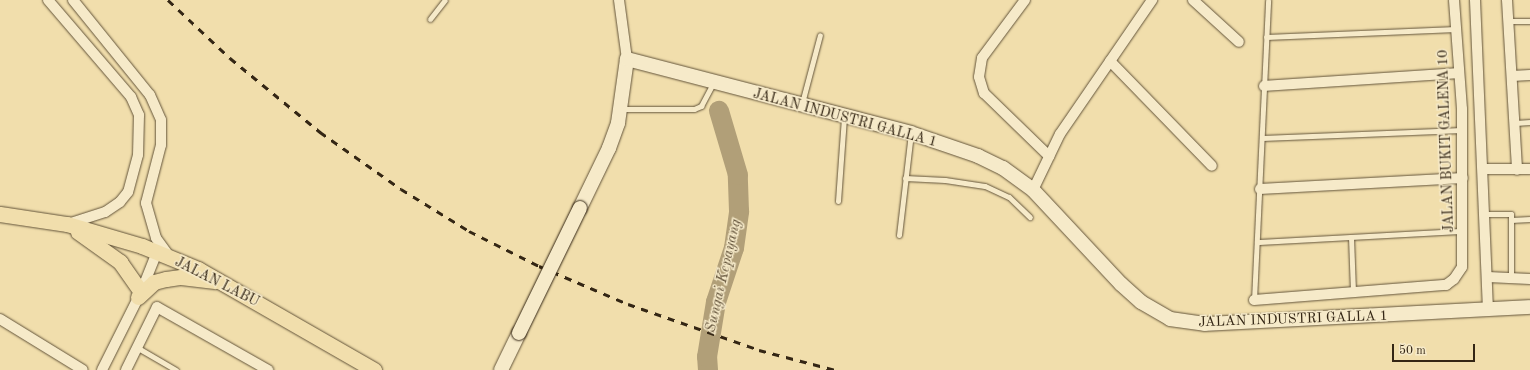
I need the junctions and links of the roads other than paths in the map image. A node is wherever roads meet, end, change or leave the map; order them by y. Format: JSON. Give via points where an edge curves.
{"nodes":[{"id":1,"x":48,"y":0,"type":"edge"},
{"id":2,"x":73,"y":0,"type":"edge"},
{"id":3,"x":445,"y":0,"type":"edge"},
{"id":4,"x":619,"y":0,"type":"edge"},
{"id":5,"x":1025,"y":0,"type":"edge"},
{"id":6,"x":1152,"y":0,"type":"edge"},
{"id":7,"x":1193,"y":0,"type":"edge"},
{"id":8,"x":1268,"y":0,"type":"edge"},
{"id":9,"x":1454,"y":0,"type":"edge"},
{"id":10,"x":1475,"y":0,"type":"edge"},
{"id":11,"x":1507,"y":0,"type":"edge"},
{"id":12,"x":430,"y":20,"type":"dead end"},
{"id":13,"x":1508,"y":21,"type":"junction"},
{"id":14,"x":1530,"y":21,"type":"edge"},
{"id":15,"x":1456,"y":29,"type":"junction"},
{"id":16,"x":820,"y":35,"type":"dead end"},
{"id":17,"x":1266,"y":37,"type":"junction"},
{"id":18,"x":1239,"y":42,"type":"dead end"},
{"id":19,"x":627,"y":59,"type":"junction"},
{"id":20,"x":1110,"y":61,"type":"junction"},
{"id":21,"x":1459,"y":73,"type":"junction"},
{"id":22,"x":1512,"y":76,"type":"junction"},
{"id":23,"x":1530,"y":76,"type":"edge"},
{"id":24,"x":713,"y":83,"type":"junction"},
{"id":25,"x":1264,"y":86,"type":"junction"},
{"id":26,"x":802,"y":105,"type":"junction"},
{"id":27,"x":621,"y":109,"type":"junction"},
{"id":28,"x":844,"y":115,"type":"junction"},
{"id":29,"x":1530,"y":122,"type":"edge"},
{"id":30,"x":1515,"y":123,"type":"junction"},
{"id":31,"x":1462,"y":130,"type":"junction"},
{"id":32,"x":911,"y":133,"type":"junction"},
{"id":33,"x":1262,"y":138,"type":"junction"},
{"id":34,"x":1049,"y":156,"type":"junction"},
{"id":35,"x":1212,"y":166,"type":"dead end"},
{"id":36,"x":1483,"y":169,"type":"junction"},
{"id":37,"x":1530,"y":169,"type":"edge"},
{"id":38,"x":1517,"y":170,"type":"junction"},
{"id":39,"x":905,"y":178,"type":"junction"},
{"id":40,"x":1463,"y":178,"type":"junction"},
{"id":41,"x":1033,"y":190,"type":"junction"},
{"id":42,"x":1260,"y":190,"type":"junction"},
{"id":43,"x":838,"y":202,"type":"dead end"},
{"id":44,"x":0,"y":214,"type":"edge"},
{"id":45,"x":1484,"y":214,"type":"junction"},
{"id":46,"x":1030,"y":217,"type":"dead end"},
{"id":47,"x":1530,"y":219,"type":"edge"},
{"id":48,"x":1511,"y":220,"type":"junction"},
{"id":49,"x":67,"y":224,"type":"junction"},
{"id":50,"x":1464,"y":231,"type":"junction"},
{"id":51,"x":898,"y":235,"type":"dead end"},
{"id":52,"x":1352,"y":237,"type":"junction"},
{"id":53,"x":1257,"y":242,"type":"junction"},
{"id":54,"x":164,"y":255,"type":"junction"},
{"id":55,"x":1488,"y":277,"type":"junction"},
{"id":56,"x":1530,"y":279,"type":"edge"},
{"id":57,"x":1511,"y":280,"type":"junction"},
{"id":58,"x":222,"y":282,"type":"junction"},
{"id":59,"x":1353,"y":292,"type":"junction"},
{"id":60,"x":140,"y":294,"type":"junction"},
{"id":61,"x":1254,"y":300,"type":"joint"},
{"id":62,"x":1530,"y":306,"type":"edge"},
{"id":63,"x":1488,"y":309,"type":"junction"},
{"id":64,"x":0,"y":319,"type":"edge"},
{"id":65,"x":138,"y":348,"type":"junction"},
{"id":66,"x":83,"y":370,"type":"edge"},
{"id":67,"x":102,"y":370,"type":"edge"},
{"id":68,"x":126,"y":370,"type":"edge"},
{"id":69,"x":176,"y":370,"type":"edge"},
{"id":70,"x":268,"y":370,"type":"edge"},
{"id":71,"x":374,"y":370,"type":"edge"},
{"id":72,"x":501,"y":370,"type":"edge"}],
"edges":[{"from":1,"to":49,"type":"street","via":[[131,96],[139,115],[138,155],[128,192],[120,202],[105,212]]},
{"from":2,"to":54,"type":"street","via":[[150,95],[161,120],[162,145],[146,203]]},
{"from":3,"to":12,"type":"lane"},
{"from":4,"to":19,"type":"street"},
{"from":5,"to":34,"type":"street","via":[[982,58],[979,77],[984,93]]},
{"from":6,"to":20,"type":"street"},
{"from":7,"to":18,"type":"street"},
{"from":8,"to":17,"type":"lane"},
{"from":9,"to":15,"type":"street","name":"JALAN BUKIT GALENA 10"},
{"from":10,"to":36,"type":"street"},
{"from":11,"to":13,"type":"street"},
{"from":13,"to":14,"type":"lane"},
{"from":13,"to":22,"type":"street"},
{"from":15,"to":17,"type":"lane"},
{"from":15,"to":21,"type":"street","name":"JALAN BUKIT GALENA 10"},
{"from":16,"to":26,"type":"lane"},
{"from":17,"to":25,"type":"lane"},
{"from":19,"to":24,"type":"main road","name":"JALAN INDUSTRI GALLA 1"},
{"from":19,"to":27,"type":"main road"},
{"from":20,"to":34,"type":"street","via":[[1060,134]]},
{"from":20,"to":35,"type":"street"},
{"from":21,"to":25,"type":"street"},
{"from":21,"to":31,"type":"street","name":"JALAN BUKIT GALENA 10"},
{"from":22,"to":23,"type":"street"},
{"from":22,"to":30,"type":"street"},
{"from":24,"to":26,"type":"main road","name":"JALAN INDUSTRI GALLA 1"},
{"from":24,"to":27,"type":"lane","via":[[701,106],[694,109]]},
{"from":25,"to":33,"type":"lane"},
{"from":26,"to":28,"type":"main road","name":"JALAN INDUSTRI GALLA 1"},
{"from":27,"to":72,"type":"main road","bridge":true,"via":[[609,148]]},
{"from":28,"to":32,"type":"main road","name":"JALAN INDUSTRI GALLA 1"},
{"from":28,"to":43,"type":"lane"},
{"from":29,"to":30,"type":"lane"},
{"from":30,"to":38,"type":"street"},
{"from":31,"to":33,"type":"lane"},
{"from":31,"to":40,"type":"street","name":"JALAN BUKIT GALENA 10"},
{"from":32,"to":39,"type":"lane"},
{"from":32,"to":41,"type":"main road","name":"JALAN INDUSTRI GALLA 1","via":[[978,156],[1003,168]]},
{"from":33,"to":42,"type":"lane"},
{"from":34,"to":41,"type":"street"},
{"from":36,"to":38,"type":"street"},
{"from":36,"to":45,"type":"street"},
{"from":37,"to":38,"type":"street"},
{"from":39,"to":46,"type":"lane","via":[[985,186],[1009,197]]},
{"from":39,"to":51,"type":"lane"},
{"from":40,"to":42,"type":"street"},
{"from":40,"to":50,"type":"street","name":"JALAN BUKIT GALENA 10"},
{"from":41,"to":63,"type":"main road","name":"JALAN INDUSTRI GALLA 1","via":[[1121,284],[1141,302],[1170,320],[1205,324]]},
{"from":42,"to":53,"type":"lane"},
{"from":44,"to":49,"type":"main road","name":"JALAN LABU"},
{"from":45,"to":48,"type":"lane","via":[[1511,214]]},
{"from":45,"to":55,"type":"street"},
{"from":47,"to":48,"type":"lane"},
{"from":48,"to":57,"type":"lane"},
{"from":49,"to":54,"type":"main road","name":"JALAN LABU"},
{"from":49,"to":60,"type":"main road","via":[[120,262]]},
{"from":50,"to":52,"type":"lane"},
{"from":50,"to":59,"type":"street","name":"JALAN BUKIT GALENA 10","via":[[1462,268],[1454,280],[1446,285]]},
{"from":52,"to":53,"type":"lane"},
{"from":52,"to":59,"type":"lane"},
{"from":53,"to":61,"type":"lane"},
{"from":54,"to":58,"type":"main road","name":"JALAN LABU"},
{"from":54,"to":60,"type":"street"},
{"from":55,"to":57,"type":"street"},
{"from":55,"to":63,"type":"street"},
{"from":56,"to":57,"type":"street"},
{"from":58,"to":60,"type":"main road","via":[[181,277],[166,279],[154,282]]},
{"from":58,"to":71,"type":"main road","name":"JALAN LABU"},
{"from":59,"to":61,"type":"street"},
{"from":60,"to":67,"type":"street"},
{"from":62,"to":63,"type":"main road","name":"JALAN INDUSTRI GALLA 1"},
{"from":64,"to":66,"type":"street"},
{"from":65,"to":68,"type":"street"},
{"from":65,"to":69,"type":"lane"},
{"from":65,"to":70,"type":"street","via":[[157,307]]}]}
